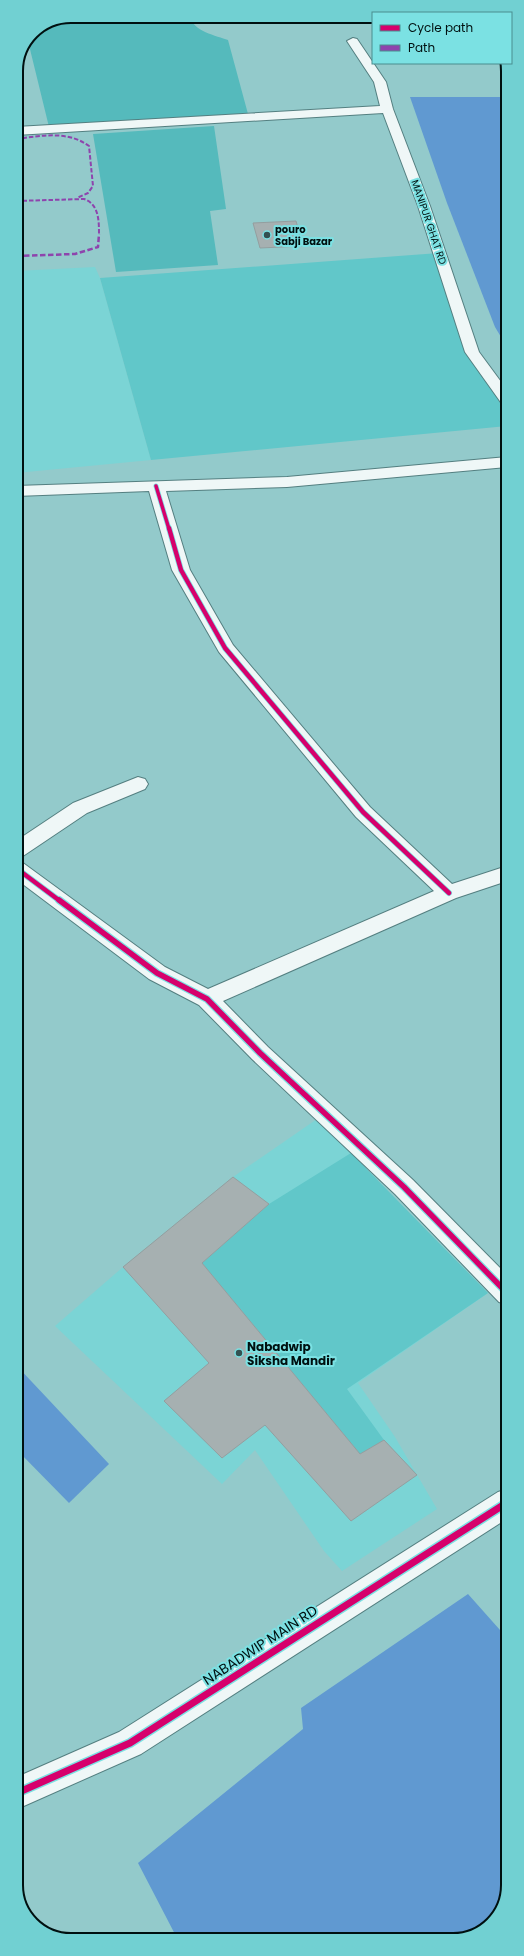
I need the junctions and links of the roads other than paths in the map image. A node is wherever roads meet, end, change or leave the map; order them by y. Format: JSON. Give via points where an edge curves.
{"nodes":[{"id":1,"x":353,"y":41,"type":"dead end"},
{"id":2,"x":388,"y":109,"type":"junction"},
{"id":3,"x":23,"y":131,"type":"edge"},
{"id":4,"x":501,"y":393,"type":"edge"},
{"id":5,"x":501,"y":463,"type":"edge"},
{"id":6,"x":156,"y":486,"type":"junction"},
{"id":7,"x":23,"y":491,"type":"edge"},
{"id":8,"x":138,"y":784,"type":"dead end"},
{"id":9,"x":23,"y":846,"type":"edge"},
{"id":10,"x":23,"y":873,"type":"edge"},
{"id":11,"x":501,"y":875,"type":"edge"},
{"id":12,"x":449,"y":892,"type":"junction"},
{"id":13,"x":207,"y":999,"type":"junction"},
{"id":14,"x":501,"y":1287,"type":"edge"},
{"id":15,"x":501,"y":1506,"type":"edge"},
{"id":16,"x":23,"y":1790,"type":"edge"}],
"edges":[{"from":1,"to":2,"type":"street","name":"MANIPUR GHAT RD","via":[[380,82]]},
{"from":2,"to":3,"type":"street"},
{"from":2,"to":4,"type":"street","name":"MANIPUR GHAT RD","via":[[424,206],[472,352]]},
{"from":5,"to":6,"type":"street","via":[[287,482]]},
{"from":6,"to":7,"type":"street"},
{"from":6,"to":12,"type":"street","via":[[181,570],[225,648],[363,812]]},
{"from":8,"to":9,"type":"street","via":[[80,808]]},
{"from":10,"to":13,"type":"street","via":[[157,972]]},
{"from":11,"to":12,"type":"street"},
{"from":12,"to":13,"type":"street"},
{"from":13,"to":14,"type":"street","via":[[260,1053],[404,1187]]},
{"from":15,"to":16,"type":"street","name":"NABADWIP MAIN RD","via":[[130,1743]]}]}
